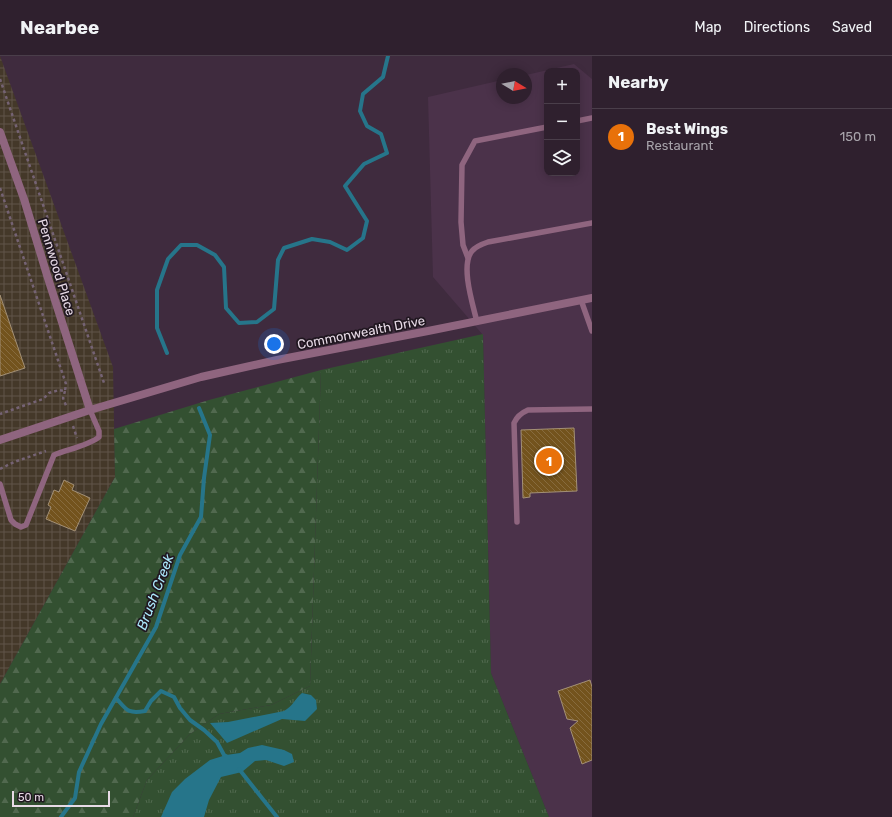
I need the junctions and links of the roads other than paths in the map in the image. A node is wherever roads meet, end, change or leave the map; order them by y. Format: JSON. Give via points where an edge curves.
{"nodes":[{"id":1,"x":592,"y":118,"type":"edge"},
{"id":2,"x":580,"y":120,"type":"edge"},
{"id":3,"x":544,"y":128,"type":"edge"},
{"id":4,"x":0,"y":135,"type":"edge"},
{"id":5,"x":592,"y":223,"type":"edge"},
{"id":6,"x":468,"y":258,"type":"junction"},
{"id":7,"x":592,"y":298,"type":"edge"},
{"id":8,"x":581,"y":300,"type":"junction"},
{"id":9,"x":477,"y":322,"type":"junction"},
{"id":10,"x":592,"y":331,"type":"edge"},
{"id":11,"x":592,"y":409,"type":"edge"},
{"id":12,"x":90,"y":410,"type":"junction"},
{"id":13,"x":0,"y":440,"type":"edge"},
{"id":14,"x":0,"y":484,"type":"edge"},
{"id":15,"x":517,"y":522,"type":"dead end"}],
"edges":[{"from":1,"to":2,"type":"lane"},
{"from":3,"to":6,"type":"lane","via":[[475,141],[462,165],[461,222],[463,245]]},
{"from":4,"to":12,"type":"street","name":"Pennwood Place","via":[[24,199]]},
{"from":5,"to":6,"type":"lane","via":[[488,242],[472,251]]},
{"from":6,"to":9,"type":"lane","via":[[468,279]]},
{"from":7,"to":8,"type":"street","name":"Commonwealth Drive"},
{"from":8,"to":9,"type":"street","name":"Commonwealth Drive"},
{"from":8,"to":10,"type":"lane"},
{"from":9,"to":12,"type":"street","name":"Commonwealth Drive","via":[[201,376]]},
{"from":11,"to":15,"type":"lane","via":[[528,410],[517,417],[514,423]]},
{"from":12,"to":13,"type":"street","name":"Commonwealth Drive"},
{"from":12,"to":14,"type":"lane","via":[[99,437],[97,440],[54,454],[26,525],[22,527],[10,520]]}]}
